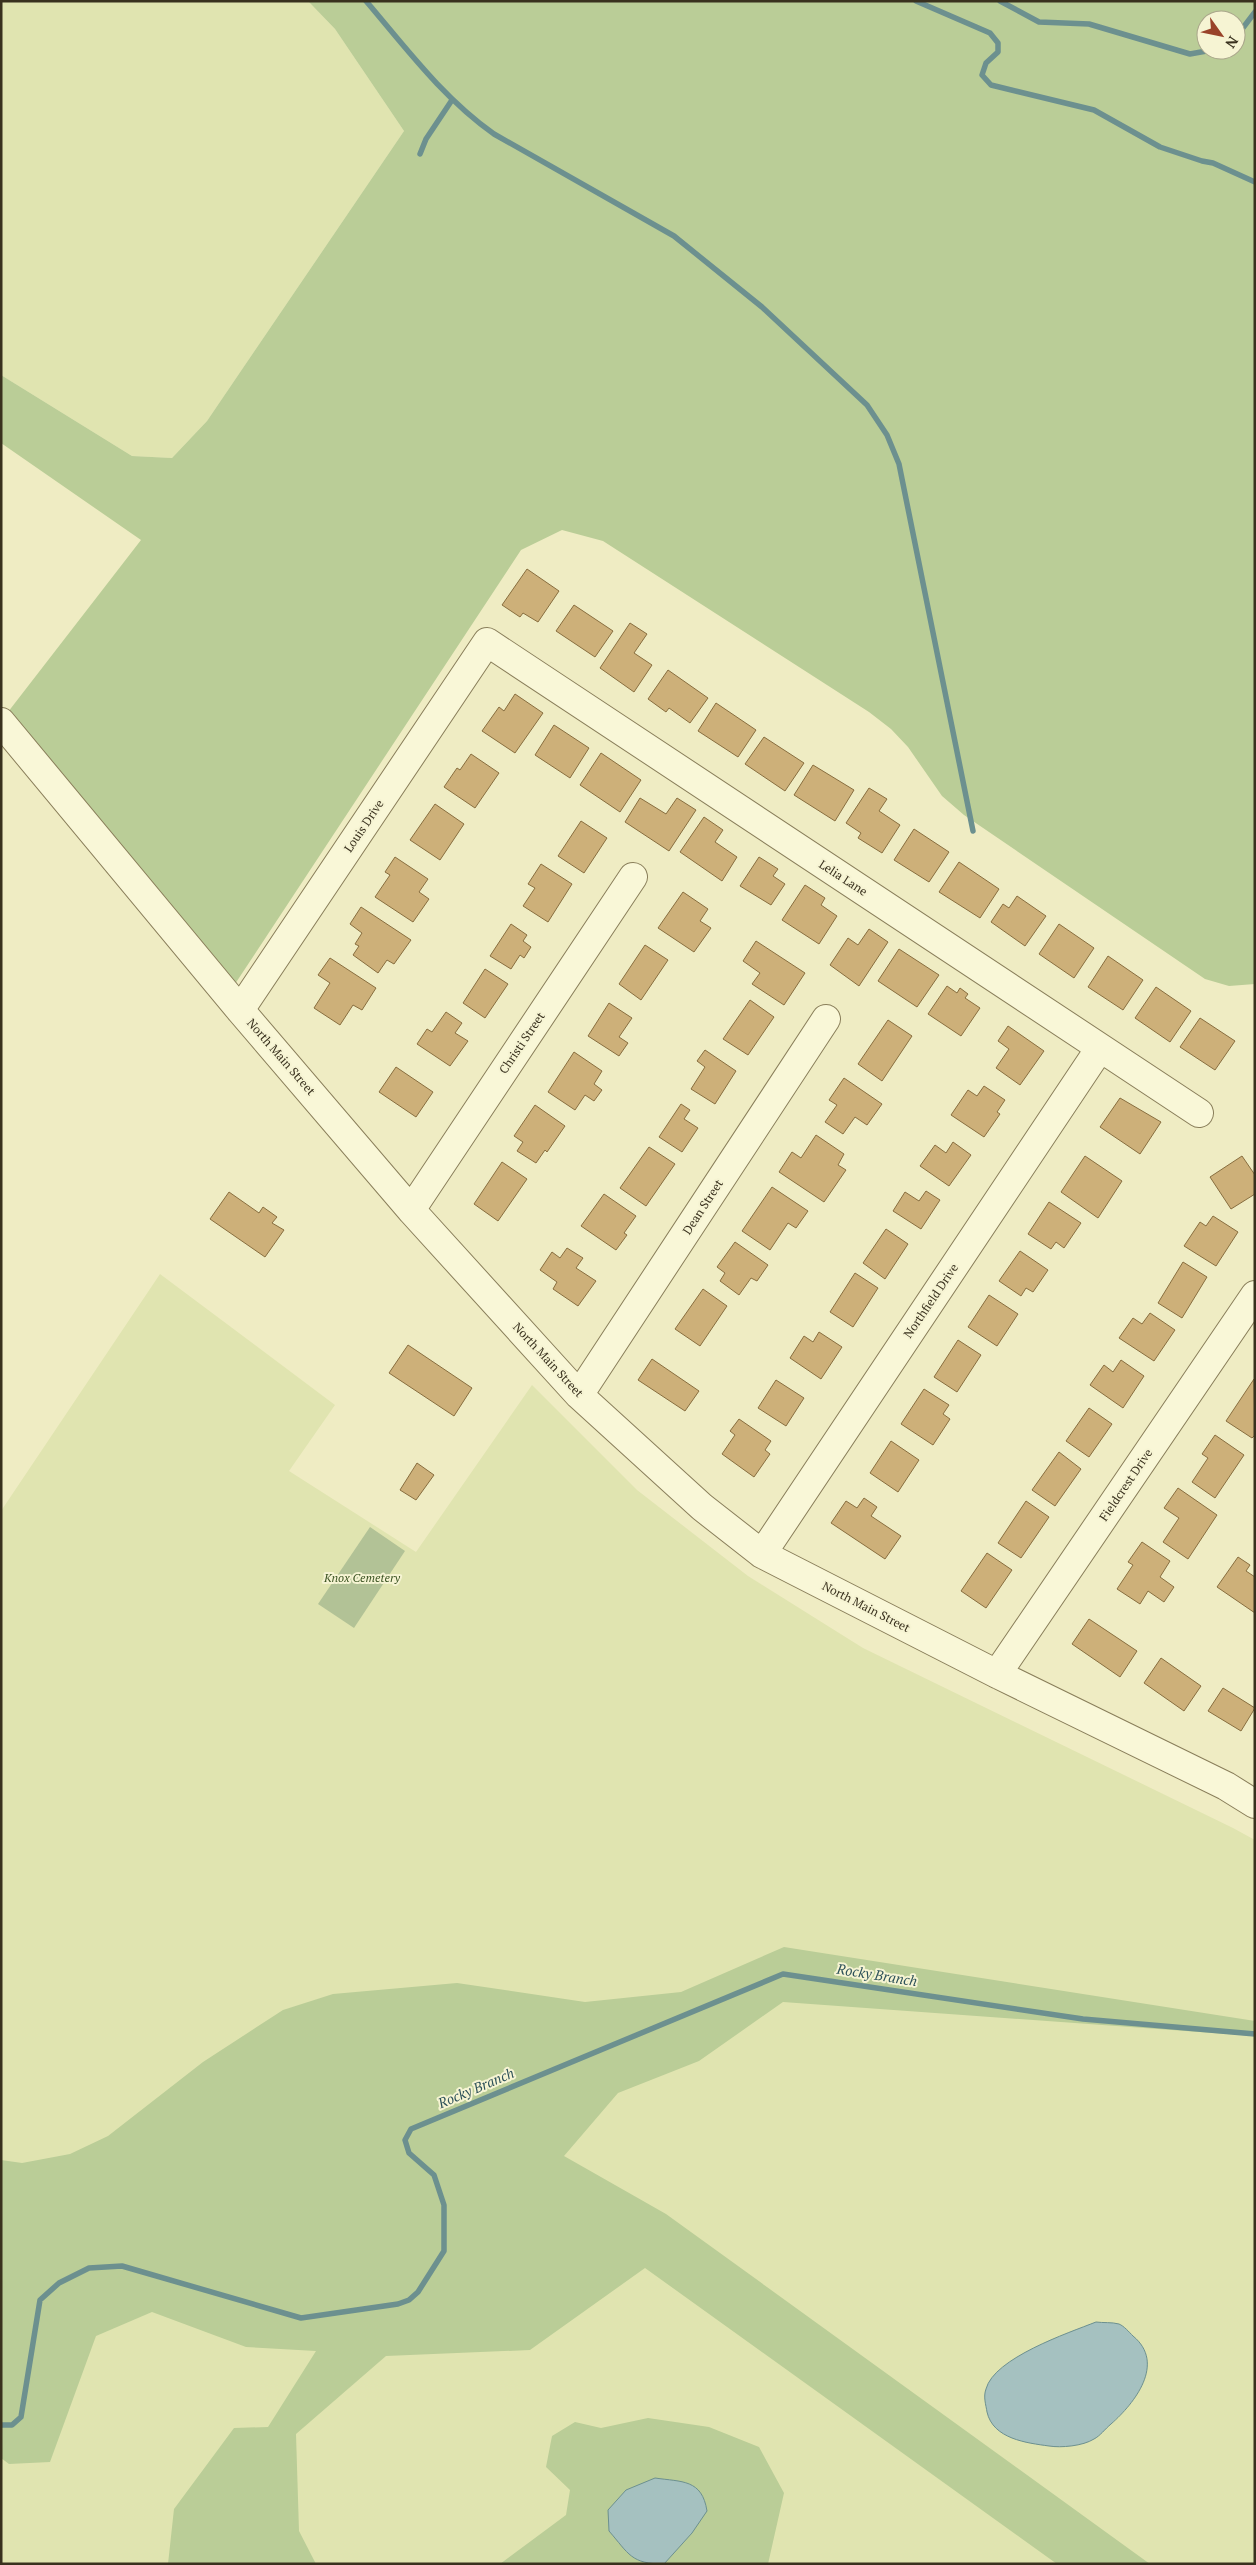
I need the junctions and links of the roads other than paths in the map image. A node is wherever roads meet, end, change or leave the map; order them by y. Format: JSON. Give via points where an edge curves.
{"nodes":[{"id":1,"x":487,"y":642,"type":"joint"},
{"id":2,"x":1,"y":722,"type":"edge"},
{"id":3,"x":633,"y":877,"type":"dead end"},
{"id":4,"x":240,"y":1010,"type":"junction"},
{"id":5,"x":826,"y":1019,"type":"dead end"},
{"id":6,"x":1100,"y":1048,"type":"junction"},
{"id":7,"x":1200,"y":1113,"type":"dead end"},
{"id":8,"x":411,"y":1210,"type":"junction"},
{"id":9,"x":1255,"y":1295,"type":"edge"},
{"id":10,"x":579,"y":1395,"type":"junction"},
{"id":11,"x":762,"y":1554,"type":"junction"},
{"id":12,"x":997,"y":1674,"type":"junction"},
{"id":13,"x":1255,"y":1804,"type":"edge"}],
"edges":[{"from":1,"to":4,"type":"street","name":"Louis Drive"},
{"from":1,"to":6,"type":"street","name":"Lelia Lane"},
{"from":2,"to":4,"type":"street","name":"North Main Street"},
{"from":3,"to":8,"type":"street","name":"Christi Street"},
{"from":4,"to":8,"type":"street","name":"North Main Street"},
{"from":5,"to":10,"type":"street","name":"Dean Street"},
{"from":6,"to":7,"type":"street","name":"Lelia Lane"},
{"from":6,"to":11,"type":"street","name":"Northfield Drive"},
{"from":8,"to":10,"type":"street","name":"North Main Street"},
{"from":9,"to":12,"type":"street","name":"Fieldcrest Drive"},
{"from":10,"to":11,"type":"street","name":"North Main Street","via":[[702,1507]]},
{"from":11,"to":12,"type":"street","name":"North Main Street"},
{"from":12,"to":13,"type":"street","name":"North Main Street","via":[[1226,1786]]}]}
